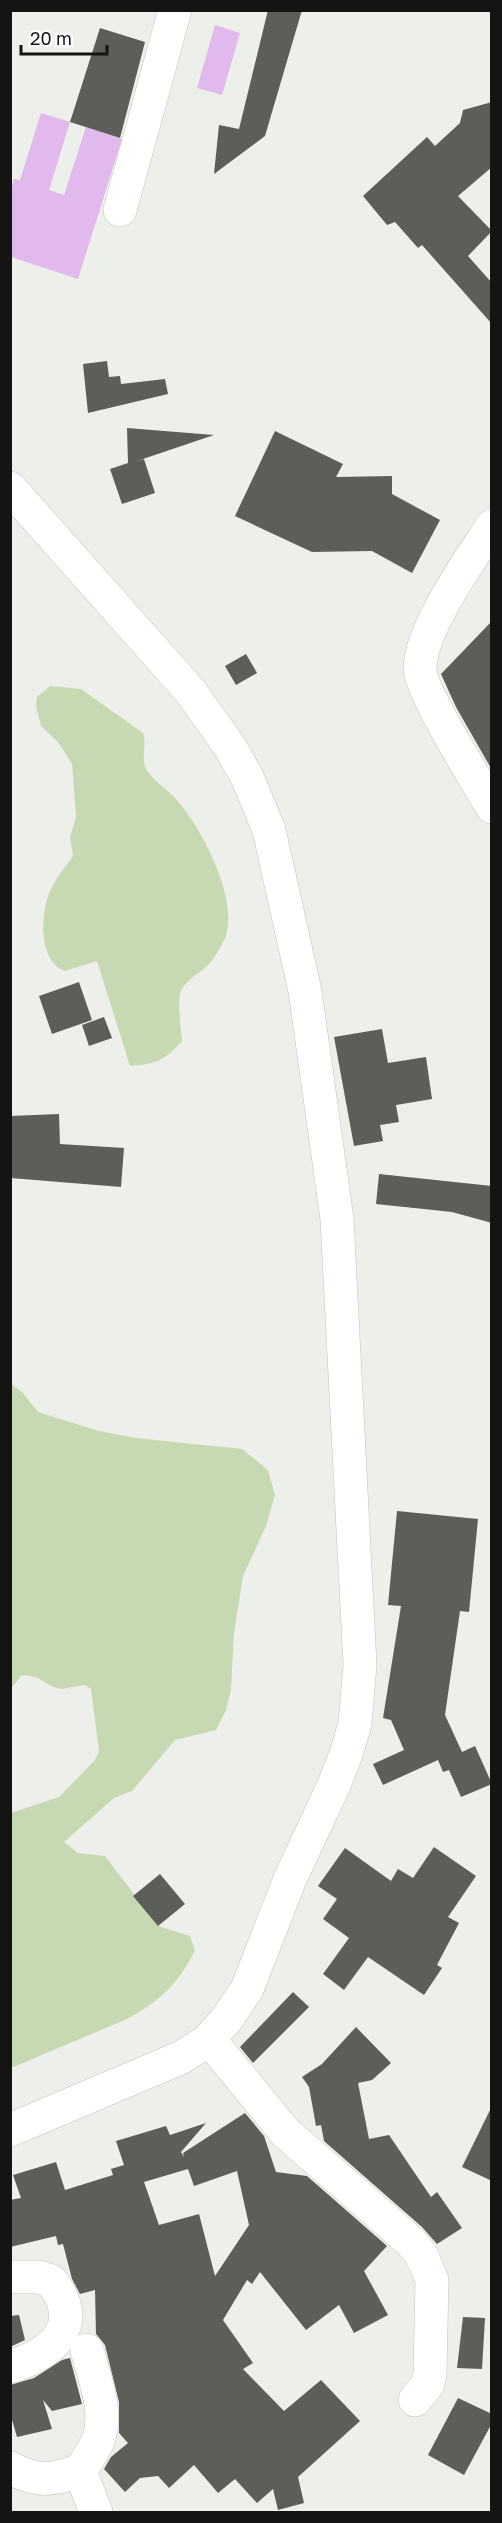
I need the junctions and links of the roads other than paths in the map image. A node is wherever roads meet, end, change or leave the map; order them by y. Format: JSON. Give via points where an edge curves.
{"nodes":[{"id":1,"x":175,"y":10,"type":"edge"},
{"id":2,"x":120,"y":210,"type":"dead end"},
{"id":3,"x":10,"y":488,"type":"edge"},
{"id":4,"x":492,"y":526,"type":"edge"},
{"id":5,"x":492,"y":807,"type":"edge"},
{"id":6,"x":209,"y":2039,"type":"junction"},
{"id":7,"x":10,"y":2130,"type":"edge"},
{"id":8,"x":10,"y":2277,"type":"edge"},
{"id":9,"x":87,"y":2350,"type":"dead end"},
{"id":10,"x":10,"y":2367,"type":"edge"},
{"id":11,"x":415,"y":2400,"type":"dead end"},
{"id":12,"x":10,"y":2468,"type":"edge"},
{"id":13,"x":81,"y":2471,"type":"junction"},
{"id":14,"x":96,"y":2512,"type":"edge"}],
"edges":[{"from":1,"to":2,"type":"street"},
{"from":3,"to":6,"type":"street","via":[[191,692],[247,777],[269,830],[289,913],[328,1147],[337,1219],[360,1665],[357,1714],[334,1785],[290,1879],[247,1989]]},
{"from":4,"to":5,"type":"street","via":[[432,628],[420,670],[435,705]]},
{"from":6,"to":7,"type":"street","via":[[161,2067]]},
{"from":6,"to":11,"type":"street","via":[[285,2132],[421,2254],[432,2280],[430,2374],[428,2384]]},
{"from":8,"to":10,"type":"street","via":[[51,2280],[67,2319],[65,2330],[43,2353]]},
{"from":9,"to":13,"type":"street","via":[[102,2427]]},
{"from":12,"to":13,"type":"street","via":[[51,2480]]},
{"from":13,"to":14,"type":"street"}]}
